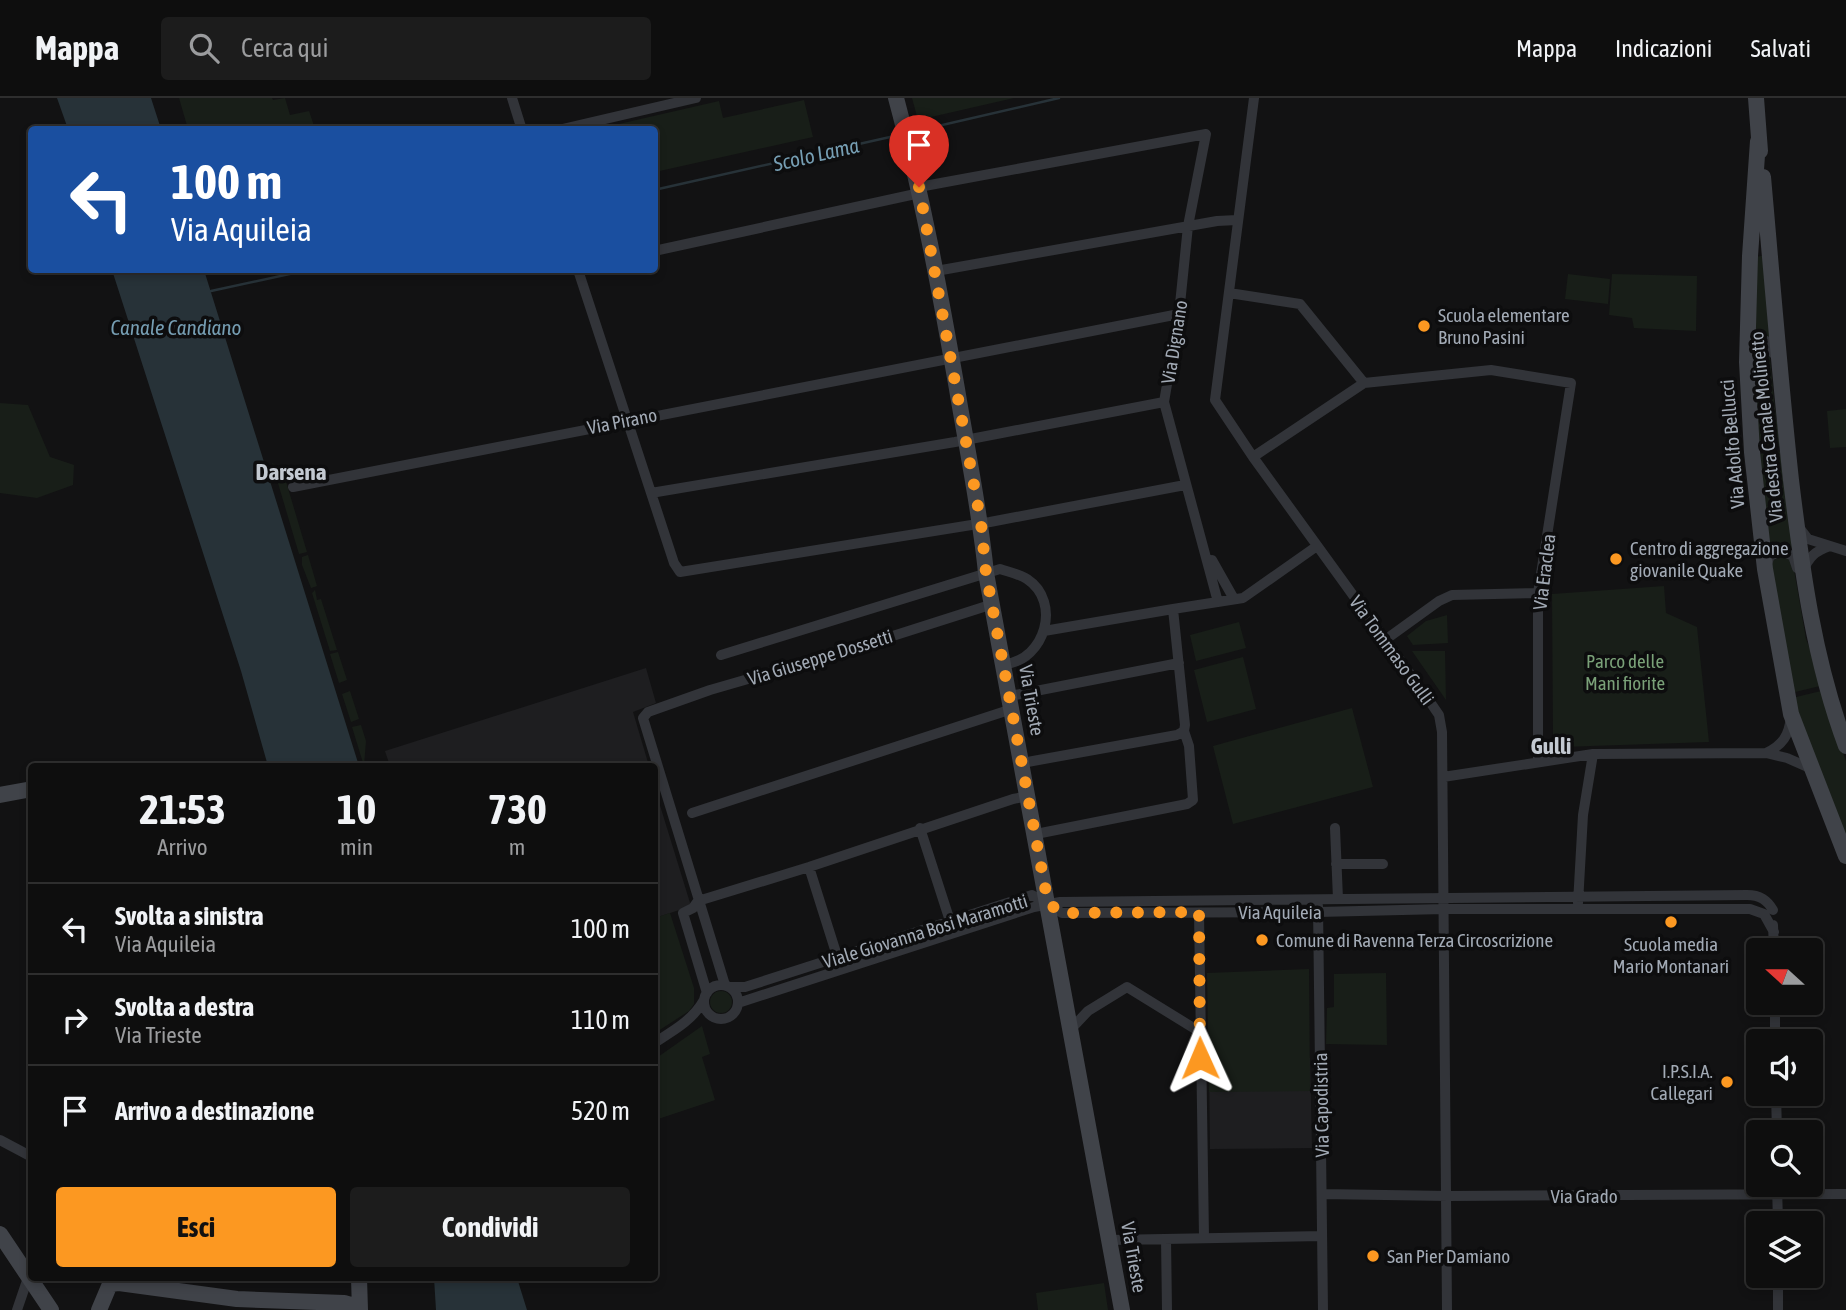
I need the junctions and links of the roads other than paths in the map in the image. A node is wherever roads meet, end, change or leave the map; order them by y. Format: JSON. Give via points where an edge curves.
{"nodes":[{"id":1,"x":512,"y":98,"type":"edge"},
{"id":2,"x":696,"y":98,"type":"edge"},
{"id":3,"x":897,"y":98,"type":"edge"},
{"id":4,"x":1254,"y":98,"type":"edge"},
{"id":5,"x":1263,"y":98,"type":"edge"},
{"id":6,"x":1746,"y":98,"type":"edge"},
{"id":7,"x":1756,"y":106,"type":"edge"},
{"id":8,"x":1251,"y":116,"type":"junction"},
{"id":9,"x":521,"y":126,"type":"edge"},
{"id":10,"x":575,"y":126,"type":"edge"},
{"id":11,"x":1758,"y":141,"type":"junction"},
{"id":12,"x":919,"y":190,"type":"junction"},
{"id":13,"x":1237,"y":219,"type":"junction"},
{"id":14,"x":1192,"y":226,"type":"junction"},
{"id":15,"x":1236,"y":233,"type":"junction"},
{"id":16,"x":658,"y":250,"type":"edge"},
{"id":17,"x":936,"y":271,"type":"junction"},
{"id":18,"x":579,"y":273,"type":"edge"},
{"id":19,"x":1229,"y":293,"type":"junction"},
{"id":20,"x":1179,"y":314,"type":"junction"},
{"id":21,"x":951,"y":358,"type":"junction"},
{"id":22,"x":1747,"y":362,"type":"junction"},
{"id":23,"x":1364,"y":383,"type":"junction"},
{"id":24,"x":1164,"y":402,"type":"junction"},
{"id":25,"x":1784,"y":411,"type":"junction"},
{"id":26,"x":629,"y":420,"type":"junction"},
{"id":27,"x":965,"y":440,"type":"junction"},
{"id":28,"x":1253,"y":457,"type":"junction"},
{"id":29,"x":1185,"y":485,"type":"junction"},
{"id":30,"x":293,"y":486,"type":"dead end"},
{"id":31,"x":651,"y":493,"type":"junction"},
{"id":32,"x":981,"y":523,"type":"junction"},
{"id":33,"x":1796,"y":524,"type":"junction"},
{"id":34,"x":1203,"y":546,"type":"junction"},
{"id":35,"x":1317,"y":546,"type":"junction"},
{"id":36,"x":1830,"y":546,"type":"junction"},
{"id":37,"x":1846,"y":551,"type":"edge"},
{"id":38,"x":1766,"y":569,"type":"junction"},
{"id":39,"x":986,"y":573,"type":"junction"},
{"id":40,"x":1803,"y":573,"type":"junction"},
{"id":41,"x":1538,"y":593,"type":"junction"},
{"id":42,"x":1234,"y":599,"type":"junction"},
{"id":43,"x":1218,"y":603,"type":"junction"},
{"id":44,"x":993,"y":604,"type":"junction"},
{"id":45,"x":1169,"y":609,"type":"junction"},
{"id":46,"x":1044,"y":631,"type":"junction"},
{"id":47,"x":1385,"y":640,"type":"junction"},
{"id":48,"x":1817,"y":652,"type":"junction"},
{"id":49,"x":721,"y":655,"type":"dead end"},
{"id":50,"x":1179,"y":663,"type":"junction"},
{"id":51,"x":1005,"y":664,"type":"junction"},
{"id":52,"x":1011,"y":702,"type":"junction"},
{"id":53,"x":1791,"y":714,"type":"junction"},
{"id":54,"x":1184,"y":731,"type":"junction"},
{"id":55,"x":1846,"y":746,"type":"edge"},
{"id":56,"x":1766,"y":753,"type":"junction"},
{"id":57,"x":1593,"y":754,"type":"junction"},
{"id":58,"x":1538,"y":762,"type":"junction"},
{"id":59,"x":657,"y":763,"type":"edge"},
{"id":60,"x":1022,"y":763,"type":"junction"},
{"id":61,"x":658,"y":768,"type":"edge"},
{"id":62,"x":1812,"y":769,"type":"junction"},
{"id":63,"x":1443,"y":777,"type":"junction"},
{"id":64,"x":28,"y":790,"type":"edge"},
{"id":65,"x":0,"y":795,"type":"edge"},
{"id":66,"x":1028,"y":796,"type":"junction"},
{"id":67,"x":692,"y":813,"type":"dead end"},
{"id":68,"x":920,"y":828,"type":"junction"},
{"id":69,"x":1335,"y":828,"type":"dead end"},
{"id":70,"x":1036,"y":834,"type":"junction"},
{"id":71,"x":1846,"y":856,"type":"edge"},
{"id":72,"x":1336,"y":864,"type":"junction"},
{"id":73,"x":1383,"y":864,"type":"dead end"},
{"id":74,"x":809,"y":867,"type":"junction"},
{"id":75,"x":1578,"y":896,"type":"junction"},
{"id":76,"x":1338,"y":899,"type":"junction"},
{"id":77,"x":1318,"y":900,"type":"junction"},
{"id":78,"x":698,"y":901,"type":"junction"},
{"id":79,"x":1048,"y":903,"type":"junction"},
{"id":80,"x":1444,"y":903,"type":"junction"},
{"id":81,"x":1577,"y":909,"type":"junction"},
{"id":82,"x":1199,"y":912,"type":"junction"},
{"id":83,"x":1318,"y":912,"type":"junction"},
{"id":84,"x":950,"y":922,"type":"junction"},
{"id":85,"x":1773,"y":932,"type":"junction"},
{"id":86,"x":1773,"y":938,"type":"edge"},
{"id":87,"x":838,"y":958,"type":"junction"},
{"id":88,"x":727,"y":986,"type":"junction"},
{"id":89,"x":706,"y":995,"type":"junction"},
{"id":90,"x":738,"y":1003,"type":"junction"},
{"id":91,"x":712,"y":1016,"type":"junction"},
{"id":92,"x":685,"y":1023,"type":"junction"},
{"id":93,"x":1071,"y":1029,"type":"junction"},
{"id":94,"x":1200,"y":1032,"type":"junction"},
{"id":95,"x":658,"y":1040,"type":"edge"},
{"id":96,"x":0,"y":1140,"type":"edge"},
{"id":97,"x":28,"y":1155,"type":"edge"},
{"id":98,"x":1746,"y":1191,"type":"edge"},
{"id":99,"x":1823,"y":1193,"type":"edge"},
{"id":100,"x":1322,"y":1194,"type":"junction"},
{"id":101,"x":1846,"y":1194,"type":"edge"},
{"id":102,"x":1448,"y":1196,"type":"junction"},
{"id":103,"x":0,"y":1234,"type":"edge"},
{"id":104,"x":1322,"y":1236,"type":"junction"},
{"id":105,"x":1204,"y":1237,"type":"junction"},
{"id":106,"x":1167,"y":1239,"type":"junction"},
{"id":107,"x":1110,"y":1240,"type":"junction"},
{"id":108,"x":28,"y":1269,"type":"edge"},
{"id":109,"x":28,"y":1278,"type":"edge"},
{"id":110,"x":35,"y":1281,"type":"edge"},
{"id":111,"x":109,"y":1281,"type":"edge"},
{"id":112,"x":359,"y":1281,"type":"edge"},
{"id":113,"x":1778,"y":1288,"type":"edge"},
{"id":114,"x":18,"y":1310,"type":"edge"},
{"id":115,"x":51,"y":1310,"type":"edge"},
{"id":116,"x":99,"y":1310,"type":"edge"},
{"id":117,"x":358,"y":1310,"type":"edge"},
{"id":118,"x":1122,"y":1310,"type":"edge"},
{"id":119,"x":1167,"y":1310,"type":"edge"},
{"id":120,"x":1323,"y":1310,"type":"edge"},
{"id":121,"x":1447,"y":1310,"type":"edge"},
{"id":122,"x":1778,"y":1310,"type":"edge"}],
"edges":[{"from":1,"to":9,"type":"street"},
{"from":2,"to":10,"type":"street"},
{"from":3,"to":12,"type":"street","name":"Via Trieste"},
{"from":4,"to":8,"type":"street","name":"Via Tommaso Gulli"},
{"from":5,"to":8,"type":"street","name":"Via Tommaso Gulli"},
{"from":6,"to":7,"type":"street"},
{"from":7,"to":11,"type":"street","name":"Via destra Canale Molinetto"},
{"from":8,"to":13,"type":"street","name":"Via Tommaso Gulli"},
{"from":11,"to":22,"type":"street","name":"Via Adolfo Bellucci"},
{"from":11,"to":25,"type":"street","name":"Via destra Canale Molinetto"},
{"from":12,"to":14,"type":"street","name":"Via Dignano","via":[[1206,134]]},
{"from":12,"to":16,"type":"street"},
{"from":12,"to":17,"type":"street","name":"Via Trieste"},
{"from":13,"to":14,"type":"street"},
{"from":13,"to":15,"type":"street","name":"Via Tommaso Gulli"},
{"from":14,"to":15,"type":"street","via":[[1216,224]]},
{"from":14,"to":17,"type":"street"},
{"from":14,"to":20,"type":"street","name":"Via Dignano"},
{"from":15,"to":19,"type":"street","name":"Via Tommaso Gulli"},
{"from":17,"to":21,"type":"street","name":"Via Trieste"},
{"from":18,"to":26,"type":"street"},
{"from":19,"to":23,"type":"street","via":[[1300,304]]},
{"from":19,"to":28,"type":"street","name":"Via Tommaso Gulli","via":[[1216,400]]},
{"from":20,"to":21,"type":"street","name":"Via Pirano"},
{"from":20,"to":24,"type":"street","name":"Via Dignano"},
{"from":21,"to":26,"type":"street","name":"Via Pirano"},
{"from":21,"to":27,"type":"street","name":"Via Trieste"},
{"from":22,"to":25,"type":"street","via":[[1754,342],[1764,339],[1770,343]]},
{"from":22,"to":38,"type":"street","name":"Via Adolfo Bellucci"},
{"from":23,"to":28,"type":"street"},
{"from":23,"to":41,"type":"street","name":"Via Eraclea","via":[[1491,370],[1571,383]]},
{"from":24,"to":27,"type":"street"},
{"from":24,"to":29,"type":"street","name":"Via Dignano"},
{"from":25,"to":33,"type":"street","name":"Via destra Canale Molinetto"},
{"from":26,"to":30,"type":"street","name":"Via Pirano"},
{"from":26,"to":31,"type":"street"},
{"from":27,"to":31,"type":"street"},
{"from":27,"to":32,"type":"street","name":"Via Trieste"},
{"from":28,"to":35,"type":"street","name":"Via Tommaso Gulli"},
{"from":29,"to":32,"type":"street"},
{"from":29,"to":34,"type":"street","name":"Via Dignano"},
{"from":31,"to":32,"type":"street","via":[[680,572]]},
{"from":32,"to":39,"type":"street","name":"Via Trieste"},
{"from":33,"to":36,"type":"street","via":[[1808,539]]},
{"from":33,"to":40,"type":"street","name":"Via destra Canale Molinetto"},
{"from":34,"to":42,"type":"street","name":"Via Dignano"},
{"from":34,"to":43,"type":"street","name":"Via Dignano"},
{"from":35,"to":42,"type":"street"},
{"from":35,"to":47,"type":"street","name":"Via Tommaso Gulli"},
{"from":36,"to":37,"type":"street"},
{"from":36,"to":40,"type":"street","via":[[1815,552]]},
{"from":38,"to":48,"type":"street","via":[[1773,553],[1785,551],[1793,556]]},
{"from":38,"to":53,"type":"street","name":"Via Adolfo Bellucci"},
{"from":39,"to":44,"type":"street","name":"Via Trieste"},
{"from":39,"to":46,"type":"street","via":[[1012,572],[1034,585],[1043,602]]},
{"from":39,"to":49,"type":"street"},
{"from":40,"to":48,"type":"street","name":"Via destra Canale Molinetto"},
{"from":41,"to":47,"type":"street","via":[[1452,595]]},
{"from":41,"to":58,"type":"street","name":"Via Eraclea"},
{"from":42,"to":43,"type":"street"},
{"from":43,"to":45,"type":"street"},
{"from":44,"to":51,"type":"street","name":"Via Trieste"},
{"from":44,"to":59,"type":"street","name":"Via Giuseppe Dossetti","via":[[648,712],[643,718]]},
{"from":45,"to":46,"type":"street"},
{"from":45,"to":50,"type":"street"},
{"from":46,"to":51,"type":"street","via":[[1034,650],[1018,663]]},
{"from":47,"to":63,"type":"street","name":"Via Tommaso Gulli","via":[[1439,715]]},
{"from":48,"to":55,"type":"street","name":"Via destra Canale Molinetto"},
{"from":50,"to":52,"type":"street"},
{"from":50,"to":54,"type":"street"},
{"from":51,"to":52,"type":"street","name":"Via Trieste"},
{"from":52,"to":60,"type":"street","name":"Via Trieste"},
{"from":52,"to":67,"type":"street"},
{"from":53,"to":56,"type":"street","via":[[1787,736]]},
{"from":53,"to":62,"type":"street","name":"Via Adolfo Bellucci"},
{"from":54,"to":60,"type":"street"},
{"from":54,"to":70,"type":"street","via":[[1193,800]]},
{"from":56,"to":57,"type":"street"},
{"from":56,"to":62,"type":"street"},
{"from":57,"to":58,"type":"street"},
{"from":57,"to":75,"type":"street","via":[[1583,815]]},
{"from":58,"to":63,"type":"street"},
{"from":60,"to":66,"type":"street","name":"Via Trieste"},
{"from":61,"to":78,"type":"street","name":"Via Giuseppe Dossetti"},
{"from":62,"to":71,"type":"street","name":"Via Adolfo Bellucci"},
{"from":63,"to":80,"type":"street","name":"Via Tommaso Gulli"},
{"from":64,"to":65,"type":"street"},
{"from":66,"to":68,"type":"street"},
{"from":66,"to":70,"type":"street","name":"Via Trieste"},
{"from":68,"to":74,"type":"street"},
{"from":68,"to":84,"type":"street"},
{"from":69,"to":72,"type":"street"},
{"from":70,"to":79,"type":"street","name":"Via Trieste"},
{"from":72,"to":73,"type":"street"},
{"from":72,"to":76,"type":"street"},
{"from":74,"to":78,"type":"street"},
{"from":74,"to":87,"type":"street"},
{"from":75,"to":80,"type":"street","name":"Via Aquileia"},
{"from":75,"to":81,"type":"street"},
{"from":75,"to":85,"type":"street","name":"Via Aquileia","via":[[1754,895],[1773,905]]},
{"from":76,"to":77,"type":"street","name":"Via Aquileia"},
{"from":76,"to":80,"type":"street","name":"Via Aquileia"},
{"from":77,"to":79,"type":"street","name":"Via Aquileia"},
{"from":77,"to":83,"type":"street","name":"Via Capodistria"},
{"from":78,"to":88,"type":"street"},
{"from":78,"to":89,"type":"street","via":[[683,913]]},
{"from":79,"to":82,"type":"street","name":"Via Aquileia","via":[[1062,913]]},
{"from":79,"to":84,"type":"street","name":"Viale Giovanna Bosi Maramotti","via":[[1032,895]]},
{"from":79,"to":90,"type":"street","name":"Viale Giovanna Bosi Maramotti"},
{"from":79,"to":93,"type":"street","name":"Via Trieste"},
{"from":80,"to":81,"type":"street","name":"Via Aquileia"},
{"from":80,"to":83,"type":"street","name":"Via Aquileia"},
{"from":80,"to":102,"type":"street","name":"Via Tommaso Gulli"},
{"from":81,"to":85,"type":"street","name":"Via Aquileia","via":[[1751,909],[1764,914]]},
{"from":82,"to":83,"type":"street","name":"Via Aquileia"},
{"from":82,"to":94,"type":"street"},
{"from":83,"to":100,"type":"street","name":"Via Capodistria"},
{"from":84,"to":87,"type":"street","name":"Viale Giovanna Bosi Maramotti"},
{"from":85,"to":86,"type":"street"},
{"from":87,"to":88,"type":"street","name":"Viale Giovanna Bosi Maramotti","via":[[745,987]]},
{"from":88,"to":89,"type":"street","via":[[715,986]]},
{"from":88,"to":90,"type":"street"},
{"from":89,"to":91,"type":"street","via":[[705,1008]]},
{"from":89,"to":92,"type":"street"},
{"from":90,"to":91,"type":"street","via":[[729,1017]]},
{"from":91,"to":92,"type":"street"},
{"from":92,"to":95,"type":"street"},
{"from":93,"to":94,"type":"street","via":[[1088,1011],[1127,987]]},
{"from":93,"to":107,"type":"street","name":"Via Trieste"},
{"from":94,"to":105,"type":"street"},
{"from":96,"to":97,"type":"street"},
{"from":98,"to":102,"type":"street","name":"Via Grado"},
{"from":99,"to":101,"type":"street","name":"Via Grado"},
{"from":100,"to":102,"type":"street","name":"Via Grado"},
{"from":100,"to":104,"type":"street","name":"Via Capodistria"},
{"from":102,"to":121,"type":"street","name":"Via Tommaso Gulli"},
{"from":103,"to":108,"type":"street"},
{"from":104,"to":105,"type":"street"},
{"from":104,"to":120,"type":"street","name":"Via Capodistria"},
{"from":105,"to":106,"type":"street"},
{"from":106,"to":107,"type":"street"},
{"from":106,"to":119,"type":"street"},
{"from":107,"to":118,"type":"street","name":"Via Trieste"},
{"from":109,"to":114,"type":"street"},
{"from":110,"to":115,"type":"street"},
{"from":111,"to":116,"type":"street"},
{"from":111,"to":117,"type":"street","via":[[237,1299],[344,1303]]},
{"from":112,"to":117,"type":"street"},
{"from":113,"to":122,"type":"street"}]}
